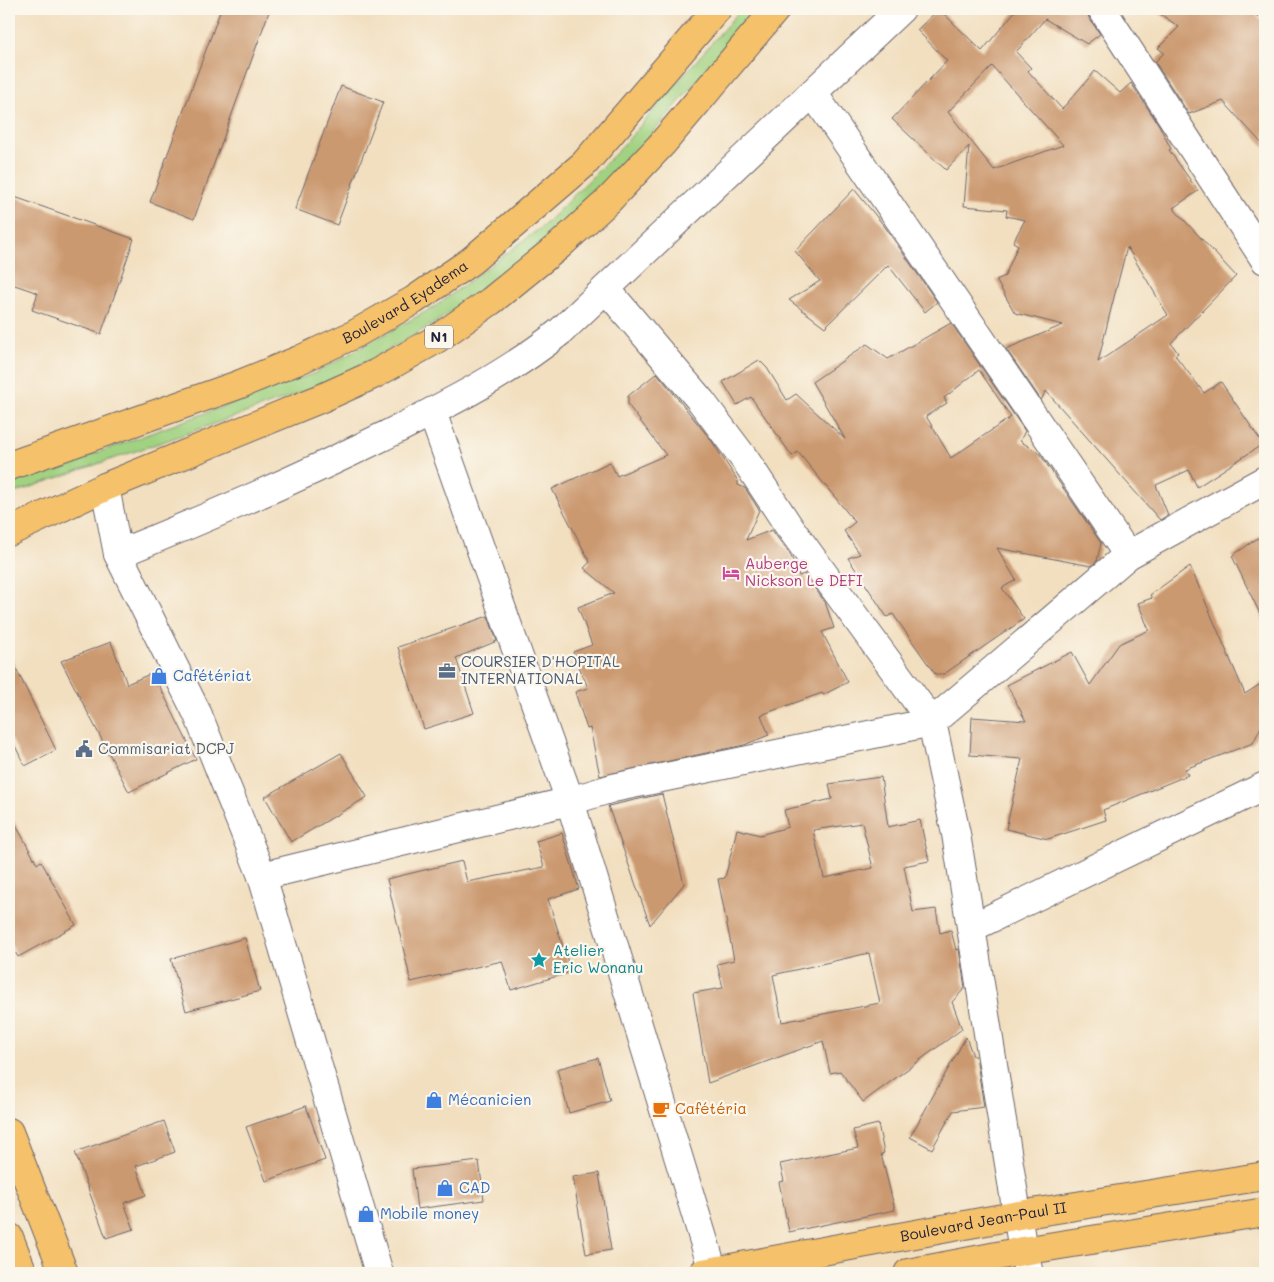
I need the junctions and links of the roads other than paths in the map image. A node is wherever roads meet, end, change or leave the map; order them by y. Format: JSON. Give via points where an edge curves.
{"nodes":[{"id":1,"x":717,"y":9,"type":"edge"},
{"id":2,"x":776,"y":9,"type":"edge"},
{"id":3,"x":901,"y":9,"type":"edge"},
{"id":4,"x":1102,"y":9,"type":"edge"},
{"id":5,"x":813,"y":93,"type":"junction"},
{"id":6,"x":1265,"y":260,"type":"edge"},
{"id":7,"x":606,"y":289,"type":"junction"},
{"id":8,"x":432,"y":412,"type":"junction"},
{"id":9,"x":9,"y":466,"type":"edge"},
{"id":10,"x":1265,"y":480,"type":"edge"},
{"id":11,"x":105,"y":488,"type":"junction"},
{"id":12,"x":9,"y":532,"type":"edge"},
{"id":13,"x":118,"y":554,"type":"junction"},
{"id":14,"x":1128,"y":555,"type":"junction"},
{"id":15,"x":932,"y":722,"type":"junction"},
{"id":16,"x":1265,"y":786,"type":"edge"},
{"id":17,"x":570,"y":801,"type":"junction"},
{"id":18,"x":262,"y":876,"type":"junction"},
{"id":19,"x":971,"y":928,"type":"junction"},
{"id":20,"x":9,"y":1132,"type":"edge"},
{"id":21,"x":1265,"y":1176,"type":"edge"},
{"id":22,"x":1265,"y":1212,"type":"edge"},
{"id":23,"x":1019,"y":1215,"type":"junction"},
{"id":24,"x":9,"y":1237,"type":"edge"},
{"id":25,"x":1026,"y":1262,"type":"edge"},
{"id":26,"x":708,"y":1272,"type":"edge"},
{"id":27,"x":23,"y":1273,"type":"edge"},
{"id":28,"x":64,"y":1273,"type":"edge"},
{"id":29,"x":378,"y":1273,"type":"edge"},
{"id":30,"x":908,"y":1273,"type":"edge"}],
"edges":[{"from":1,"to":9,"type":"main road","name":"Boulevard Eyadema","via":[[584,164],[471,261],[414,300],[355,334],[299,360],[238,385]]},
{"from":2,"to":11,"type":"main road","number":"N1","via":[[662,144],[609,200],[560,246],[491,301],[435,340],[375,374]]},
{"from":3,"to":5,"type":"street"},
{"from":4,"to":6,"type":"street"},
{"from":5,"to":7,"type":"street"},
{"from":5,"to":14,"type":"street"},
{"from":7,"to":8,"type":"street","via":[[529,357]]},
{"from":7,"to":15,"type":"street","via":[[701,401]]},
{"from":8,"to":13,"type":"street","via":[[294,480]]},
{"from":8,"to":17,"type":"street"},
{"from":10,"to":14,"type":"street"},
{"from":11,"to":12,"type":"main road","number":"N1"},
{"from":11,"to":13,"type":"street"},
{"from":13,"to":18,"type":"street","via":[[198,715]]},
{"from":14,"to":15,"type":"street"},
{"from":15,"to":17,"type":"street","via":[[613,788]]},
{"from":15,"to":19,"type":"street","via":[[956,834]]},
{"from":16,"to":19,"type":"street"},
{"from":17,"to":18,"type":"street"},
{"from":17,"to":26,"type":"street"},
{"from":18,"to":29,"type":"street"},
{"from":19,"to":23,"type":"street"},
{"from":20,"to":28,"type":"main road"},
{"from":21,"to":23,"type":"main road","name":"Boulevard Jean-Paul II"},
{"from":22,"to":25,"type":"main road"},
{"from":23,"to":25,"type":"street"},
{"from":23,"to":26,"type":"main road","name":"Boulevard Jean-Paul II"},
{"from":24,"to":27,"type":"main road"},
{"from":25,"to":30,"type":"main road"}]}
